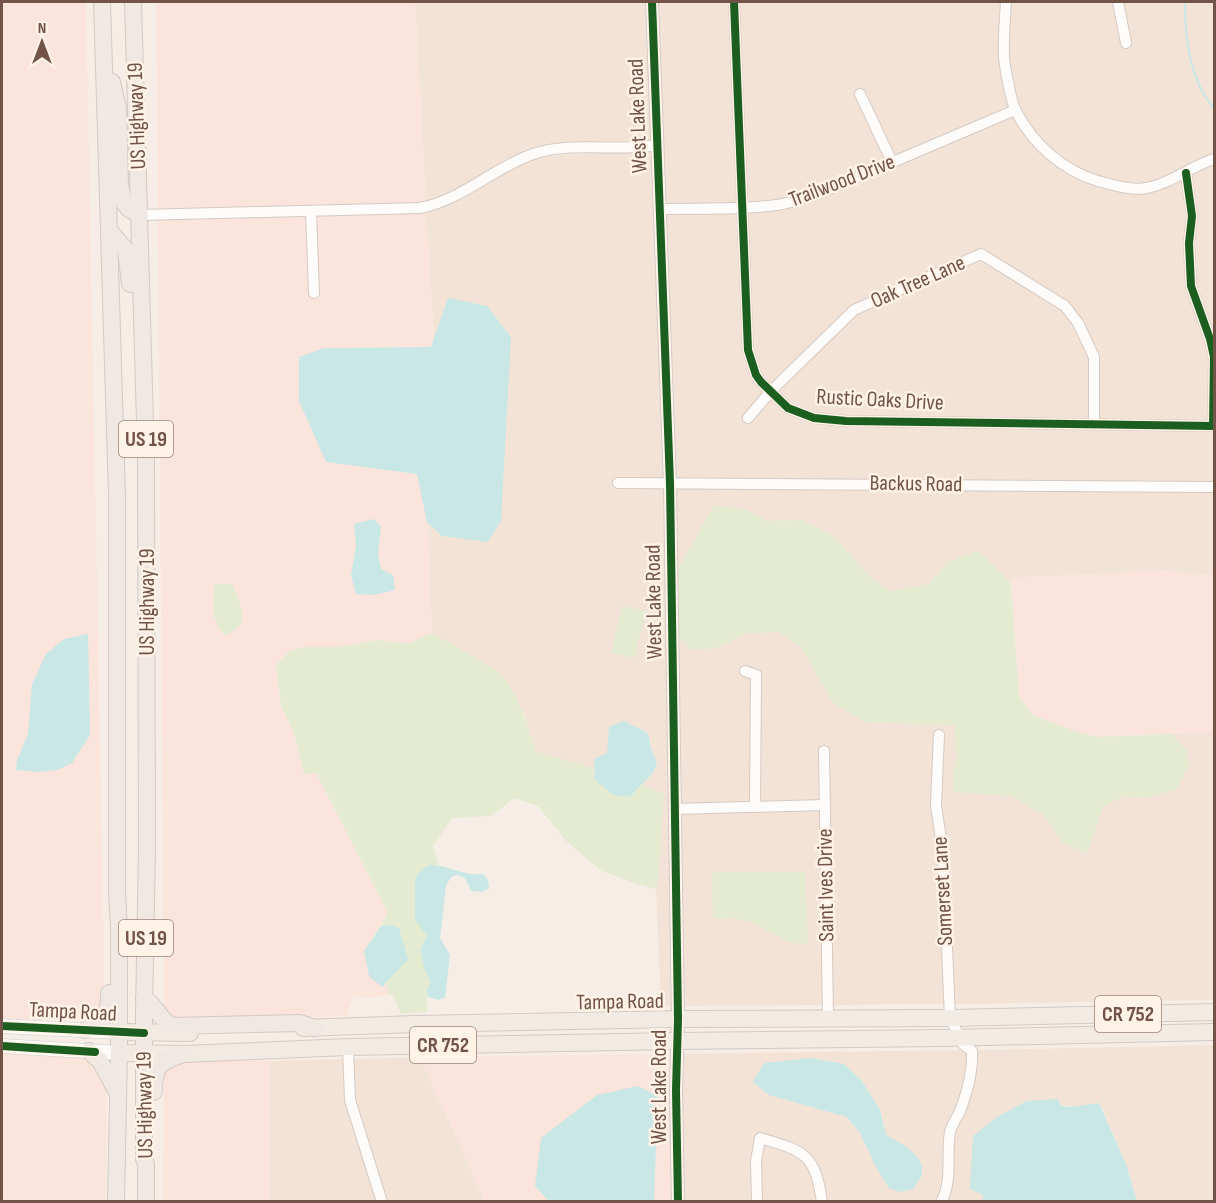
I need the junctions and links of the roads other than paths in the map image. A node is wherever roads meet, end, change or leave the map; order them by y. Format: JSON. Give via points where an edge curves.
{"nodes":[{"id":1,"x":102,"y":2,"type":"edge"},
{"id":2,"x":133,"y":2,"type":"edge"},
{"id":3,"x":652,"y":2,"type":"edge"},
{"id":4,"x":734,"y":2,"type":"edge"},
{"id":5,"x":1006,"y":2,"type":"edge"},
{"id":6,"x":1118,"y":2,"type":"edge"},
{"id":7,"x":1126,"y":43,"type":"dead end"},
{"id":8,"x":104,"y":46,"type":"junction"},
{"id":9,"x":860,"y":94,"type":"dead end"},
{"id":10,"x":1015,"y":110,"type":"junction"},
{"id":11,"x":657,"y":145,"type":"junction"},
{"id":12,"x":1215,"y":159,"type":"edge"},
{"id":13,"x":892,"y":162,"type":"junction"},
{"id":14,"x":1186,"y":173,"type":"junction"},
{"id":15,"x":741,"y":207,"type":"junction"},
{"id":16,"x":660,"y":209,"type":"junction"},
{"id":17,"x":311,"y":211,"type":"junction"},
{"id":18,"x":140,"y":215,"type":"junction"},
{"id":19,"x":109,"y":230,"type":"junction"},
{"id":20,"x":314,"y":293,"type":"dead end"},
{"id":21,"x":141,"y":310,"type":"junction"},
{"id":22,"x":771,"y":391,"type":"junction"},
{"id":23,"x":748,"y":418,"type":"dead end"},
{"id":24,"x":1094,"y":424,"type":"junction"},
{"id":25,"x":618,"y":483,"type":"dead end"},
{"id":26,"x":670,"y":483,"type":"junction"},
{"id":27,"x":1215,"y":487,"type":"edge"},
{"id":28,"x":745,"y":671,"type":"dead end"},
{"id":29,"x":939,"y":735,"type":"dead end"},
{"id":30,"x":824,"y":751,"type":"dead end"},
{"id":31,"x":825,"y":805,"type":"junction"},
{"id":32,"x":754,"y":807,"type":"junction"},
{"id":33,"x":674,"y":809,"type":"junction"},
{"id":34,"x":117,"y":894,"type":"junction"},
{"id":35,"x":144,"y":998,"type":"junction"},
{"id":36,"x":1215,"y":1012,"type":"edge"},
{"id":37,"x":950,"y":1018,"type":"junction"},
{"id":38,"x":678,"y":1019,"type":"junction"},
{"id":39,"x":828,"y":1019,"type":"junction"},
{"id":40,"x":439,"y":1023,"type":"junction"},
{"id":41,"x":2,"y":1026,"type":"edge"},
{"id":42,"x":315,"y":1028,"type":"junction"},
{"id":43,"x":85,"y":1030,"type":"junction"},
{"id":44,"x":119,"y":1032,"type":"junction"},
{"id":45,"x":1215,"y":1032,"type":"edge"},
{"id":46,"x":144,"y":1033,"type":"junction"},
{"id":47,"x":677,"y":1041,"type":"junction"},
{"id":48,"x":962,"y":1041,"type":"junction"},
{"id":49,"x":2,"y":1046,"type":"edge"},
{"id":50,"x":348,"y":1047,"type":"junction"},
{"id":51,"x":89,"y":1051,"type":"junction"},
{"id":52,"x":119,"y":1053,"type":"junction"},
{"id":53,"x":144,"y":1054,"type":"junction"},
{"id":54,"x":184,"y":1054,"type":"junction"},
{"id":55,"x":117,"y":1092,"type":"junction"},
{"id":56,"x":146,"y":1164,"type":"junction"},
{"id":57,"x":116,"y":1202,"type":"edge"},
{"id":58,"x":146,"y":1202,"type":"edge"},
{"id":59,"x":382,"y":1202,"type":"edge"},
{"id":60,"x":678,"y":1202,"type":"edge"},
{"id":61,"x":757,"y":1202,"type":"edge"},
{"id":62,"x":822,"y":1202,"type":"edge"},
{"id":63,"x":941,"y":1202,"type":"edge"}],
"edges":[{"from":1,"to":8,"type":"highway","name":"US Highway 19","number":"US 19"},
{"from":2,"to":18,"type":"highway","name":"US Highway 19","number":"US 19"},
{"from":3,"to":11,"type":"street","name":"West Lake Road"},
{"from":4,"to":15,"type":"street","name":"Rustic Oaks Drive"},
{"from":5,"to":10,"type":"street","via":[[1004,57]]},
{"from":6,"to":7,"type":"street"},
{"from":8,"to":18,"type":"highway","via":[[118,108],[120,185],[124,203]]},
{"from":8,"to":19,"type":"highway","name":"US Highway 19","number":"US 19"},
{"from":9,"to":13,"type":"street"},
{"from":10,"to":13,"type":"street","name":"Trailwood Drive"},
{"from":10,"to":14,"type":"street","via":[[1039,145],[1084,177],[1122,187],[1146,188]]},
{"from":11,"to":16,"type":"street","name":"West Lake Road"},
{"from":11,"to":17,"type":"street","via":[[535,153],[444,201],[420,208]]},
{"from":12,"to":14,"type":"street"},
{"from":13,"to":15,"type":"street","name":"Trailwood Drive","via":[[818,194],[778,205]]},
{"from":14,"to":24,"type":"street","name":"Rustic Oaks Drive","via":[[1192,216],[1191,286],[1214,357],[1213,426]]},
{"from":15,"to":16,"type":"street","name":"Trailwood Drive"},
{"from":15,"to":22,"type":"street","name":"Rustic Oaks Drive","via":[[748,350],[756,375]]},
{"from":16,"to":26,"type":"street","name":"West Lake Road"},
{"from":17,"to":18,"type":"street"},
{"from":17,"to":20,"type":"street"},
{"from":18,"to":21,"type":"highway","name":"US Highway 19","number":"US 19"},
{"from":19,"to":21,"type":"highway","via":[[126,250],[131,302]]},
{"from":19,"to":34,"type":"highway","name":"US Highway 19","number":"US 19","via":[[117,496]]},
{"from":21,"to":35,"type":"highway","name":"US Highway 19","number":"US 19","via":[[147,593]]},
{"from":22,"to":23,"type":"street"},
{"from":22,"to":24,"type":"street","name":"Rustic Oaks Drive","via":[[788,408],[814,418]]},
{"from":22,"to":24,"type":"street","name":"Oak Tree Lane","via":[[854,310],[981,254],[1065,306],[1078,323],[1094,357]]},
{"from":25,"to":26,"type":"street","name":"Backus Road"},
{"from":26,"to":27,"type":"street","name":"Backus Road"},
{"from":26,"to":33,"type":"street","name":"West Lake Road"},
{"from":28,"to":32,"type":"street","via":[[756,675]]},
{"from":29,"to":37,"type":"street","name":"Somerset Lane","via":[[936,805],[943,853]]},
{"from":30,"to":31,"type":"street","name":"Saint Ives Drive"},
{"from":31,"to":32,"type":"street"},
{"from":31,"to":39,"type":"street","name":"Saint Ives Drive"},
{"from":32,"to":33,"type":"street"},
{"from":33,"to":38,"type":"street","name":"West Lake Road"},
{"from":34,"to":43,"type":"highway","via":[[109,928],[108,1013],[96,1026]]},
{"from":34,"to":44,"type":"highway","name":"US Highway 19","number":"US 19"},
{"from":35,"to":42,"type":"highway","via":[[172,1026],[300,1023]]},
{"from":35,"to":46,"type":"highway","name":"US Highway 19","number":"US 19"},
{"from":36,"to":37,"type":"main road","name":"Tampa Road","number":"CR 752"},
{"from":37,"to":39,"type":"main road","name":"Tampa Road","number":"CR 752"},
{"from":37,"to":48,"type":"street","name":"Somerset Lane"},
{"from":38,"to":39,"type":"main road","name":"Tampa Road","number":"CR 752"},
{"from":38,"to":40,"type":"main road","name":"Tampa Road","number":"CR 752"},
{"from":38,"to":47,"type":"street","name":"West Lake Road"},
{"from":40,"to":42,"type":"main road","name":"Tampa Road","number":"CR 752"},
{"from":40,"to":50,"type":"main road","via":[[407,1033],[367,1034],[352,1040]]},
{"from":41,"to":43,"type":"main road","name":"Tampa Road","number":"CR 752"},
{"from":42,"to":46,"type":"main road","name":"Tampa Road","number":"CR 752"},
{"from":43,"to":44,"type":"main road","name":"Tampa Road","number":"CR 752"},
{"from":44,"to":46,"type":"main road","name":"Tampa Road","number":"CR 752"},
{"from":44,"to":52,"type":"highway","name":"US Highway 19","number":"US 19"},
{"from":45,"to":48,"type":"main road","name":"Tampa Road","number":"CR 752"},
{"from":46,"to":53,"type":"highway","name":"US Highway 19","number":"US 19"},
{"from":47,"to":48,"type":"main road","name":"Tampa Road","number":"CR 752"},
{"from":47,"to":50,"type":"main road","name":"Tampa Road","number":"CR 752"},
{"from":47,"to":60,"type":"street","name":"West Lake Road"},
{"from":48,"to":63,"type":"street","name":"Somerset Lane","via":[[972,1051],[973,1064],[960,1111],[950,1130],[948,1172]]},
{"from":49,"to":51,"type":"main road","name":"Tampa Road","number":"CR 752"},
{"from":50,"to":54,"type":"main road","name":"Tampa Road","number":"CR 752"},
{"from":50,"to":59,"type":"street","via":[[350,1100]]},
{"from":51,"to":52,"type":"main road","name":"Tampa Road","number":"CR 752"},
{"from":51,"to":55,"type":"highway","via":[[100,1061]]},
{"from":52,"to":53,"type":"main road","name":"Tampa Road","number":"CR 752"},
{"from":52,"to":55,"type":"highway","name":"US Highway 19","number":"US 19"},
{"from":53,"to":54,"type":"main road","name":"Tampa Road","number":"CR 752"},
{"from":53,"to":56,"type":"highway","name":"US Highway 19","number":"US 19"},
{"from":54,"to":56,"type":"highway","via":[[159,1065],[155,1073],[154,1159]]},
{"from":55,"to":57,"type":"highway","name":"US Highway 19","number":"US 19"},
{"from":56,"to":58,"type":"highway","name":"US Highway 19","number":"US 19"},
{"from":61,"to":62,"type":"street","via":[[760,1138],[807,1156],[819,1177]]}]}
